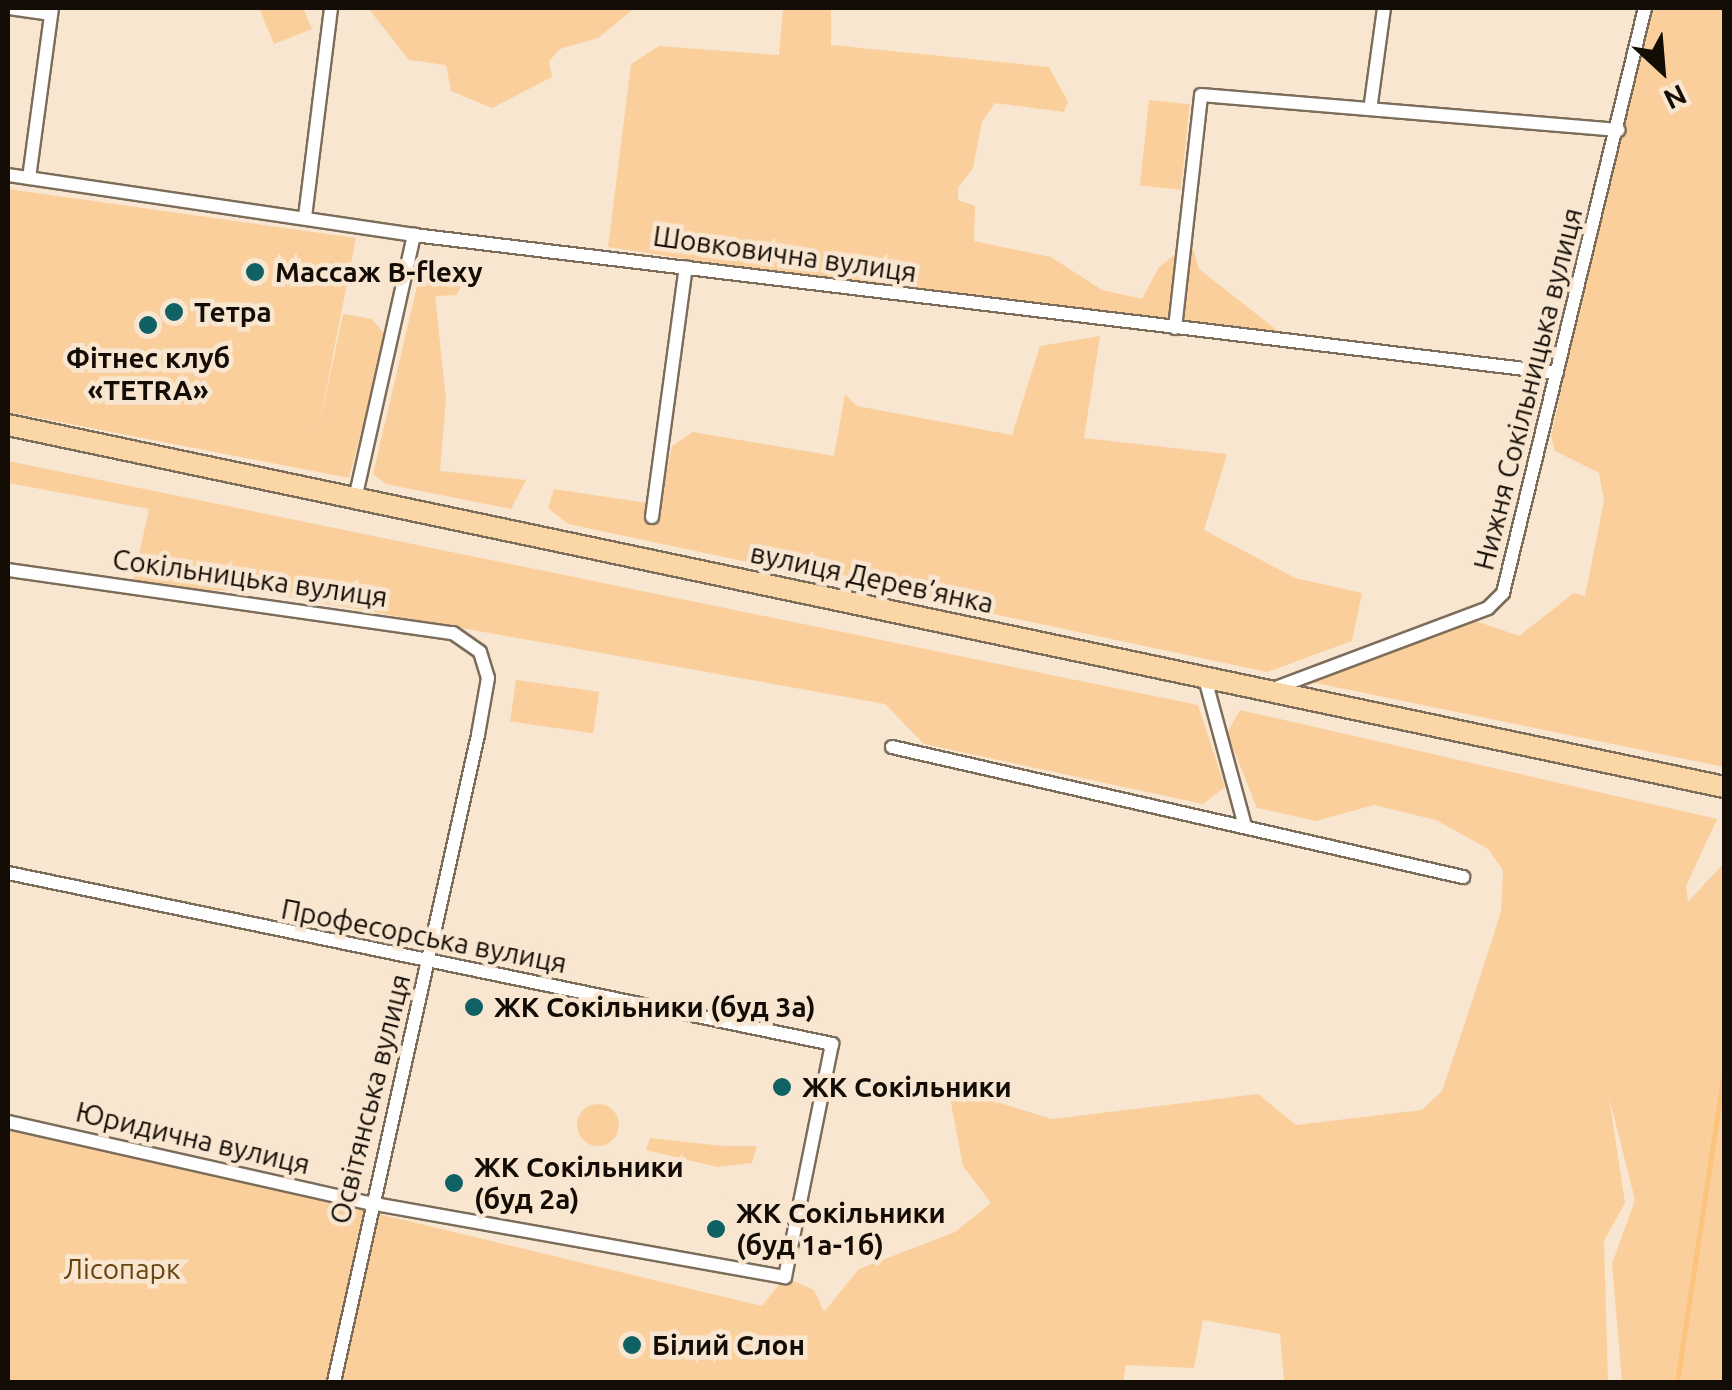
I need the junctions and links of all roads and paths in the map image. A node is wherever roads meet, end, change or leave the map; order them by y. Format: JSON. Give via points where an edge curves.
{"nodes":[{"id":1,"x":8,"y":8,"type":"edge"},
{"id":2,"x":332,"y":8,"type":"edge"},
{"id":3,"x":1384,"y":8,"type":"edge"},
{"id":4,"x":1646,"y":8,"type":"edge"},
{"id":5,"x":51,"y":11,"type":"edge"},
{"id":6,"x":1371,"y":103,"type":"junction"},
{"id":7,"x":1619,"y":130,"type":"junction"},
{"id":8,"x":8,"y":176,"type":"edge"},
{"id":9,"x":30,"y":178,"type":"junction"},
{"id":10,"x":305,"y":217,"type":"junction"},
{"id":11,"x":414,"y":235,"type":"junction"},
{"id":12,"x":686,"y":267,"type":"junction"},
{"id":13,"x":1175,"y":328,"type":"junction"},
{"id":14,"x":1557,"y":373,"type":"junction"},
{"id":15,"x":8,"y":425,"type":"edge"},
{"id":16,"x":355,"y":499,"type":"junction"},
{"id":17,"x":652,"y":518,"type":"dead end"},
{"id":18,"x":8,"y":570,"type":"edge"},
{"id":19,"x":480,"y":652,"type":"joint"},
{"id":20,"x":1204,"y":675,"type":"junction"},
{"id":21,"x":1269,"y":691,"type":"junction"},
{"id":22,"x":892,"y":746,"type":"dead end"},
{"id":23,"x":1724,"y":787,"type":"edge"},
{"id":24,"x":1244,"y":822,"type":"junction"},
{"id":25,"x":8,"y":873,"type":"edge"},
{"id":26,"x":1463,"y":876,"type":"dead end"},
{"id":27,"x":429,"y":962,"type":"junction"},
{"id":28,"x":832,"y":1044,"type":"joint"},
{"id":29,"x":8,"y":1122,"type":"edge"},
{"id":30,"x":368,"y":1203,"type":"junction"},
{"id":31,"x":334,"y":1382,"type":"edge"}],
"edges":[{"from":1,"to":5,"type":"street"},
{"from":2,"to":10,"type":"street"},
{"from":3,"to":6,"type":"street"},
{"from":4,"to":7,"type":"street","name":"Нижня Сокільницька вулиця"},
{"from":5,"to":9,"type":"street"},
{"from":6,"to":7,"type":"street"},
{"from":6,"to":13,"type":"street","via":[[1200,95]]},
{"from":7,"to":14,"type":"street","name":"Нижня Сокільницька вулиця"},
{"from":8,"to":9,"type":"street","name":"Шовковична вулиця"},
{"from":9,"to":10,"type":"street","name":"Шовковична вулиця"},
{"from":10,"to":11,"type":"street","name":"Шовковична вулиця"},
{"from":11,"to":12,"type":"street","name":"Шовковична вулиця"},
{"from":11,"to":16,"type":"street"},
{"from":12,"to":13,"type":"street","name":"Шовковична вулиця"},
{"from":12,"to":17,"type":"street"},
{"from":13,"to":14,"type":"street","name":"Шовковична вулиця"},
{"from":14,"to":21,"type":"street","name":"Нижня Сокільницька вулиця","via":[[1509,579],[1495,601]]},
{"from":15,"to":16,"type":"main road","name":"вулиця Дерев’янка"},
{"from":16,"to":20,"type":"main road","name":"вулиця Дерев’янка"},
{"from":18,"to":19,"type":"street","name":"Сокільницька вулиця","via":[[452,633]]},
{"from":19,"to":27,"type":"street","name":"Освітянська вулиця","via":[[488,678]]},
{"from":20,"to":21,"type":"main road","name":"вулиця Дерев’янка"},
{"from":20,"to":24,"type":"street"},
{"from":21,"to":23,"type":"main road","name":"вулиця Дерев’янка"},
{"from":22,"to":24,"type":"street"},
{"from":24,"to":26,"type":"street"},
{"from":25,"to":27,"type":"street","name":"Професорська вулиця"},
{"from":27,"to":28,"type":"street","name":"Професорська вулиця"},
{"from":27,"to":30,"type":"street","name":"Освітянська вулиця"},
{"from":28,"to":30,"type":"street","name":"Юридична вулиця","via":[[785,1277]]},
{"from":29,"to":30,"type":"street","name":"Юридична вулиця"},
{"from":30,"to":31,"type":"street","name":"Освітянська вулиця"}]}
